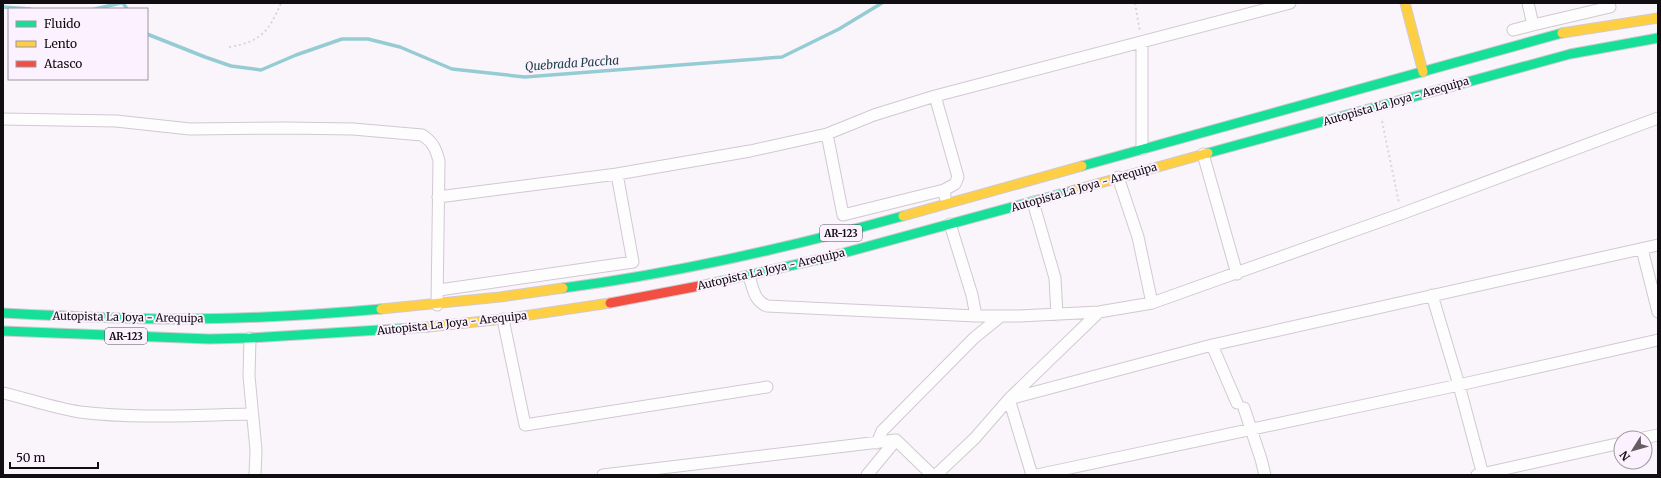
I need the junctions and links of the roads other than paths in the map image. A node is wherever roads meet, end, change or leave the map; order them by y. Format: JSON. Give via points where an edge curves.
{"nodes":[{"id":1,"x":1290,"y":3,"type":"edge"},
{"id":2,"x":1405,"y":3,"type":"edge"},
{"id":3,"x":1528,"y":3,"type":"edge"},
{"id":4,"x":1610,"y":6,"type":"dead end"},
{"id":5,"x":1658,"y":18,"type":"edge"},
{"id":6,"x":1533,"y":25,"type":"junction"},
{"id":7,"x":1513,"y":30,"type":"dead end"},
{"id":8,"x":1658,"y":38,"type":"edge"},
{"id":9,"x":1142,"y":43,"type":"junction"},
{"id":10,"x":1423,"y":72,"type":"junction"},
{"id":11,"x":935,"y":96,"type":"junction"},
{"id":12,"x":1658,"y":118,"type":"edge"},
{"id":13,"x":3,"y":119,"type":"edge"},
{"id":14,"x":827,"y":134,"type":"junction"},
{"id":15,"x":1142,"y":149,"type":"junction"},
{"id":16,"x":1203,"y":154,"type":"junction"},
{"id":17,"x":617,"y":174,"type":"junction"},
{"id":18,"x":1118,"y":177,"type":"junction"},
{"id":19,"x":944,"y":190,"type":"junction"},
{"id":20,"x":438,"y":198,"type":"junction"},
{"id":21,"x":1034,"y":202,"type":"junction"},
{"id":22,"x":946,"y":204,"type":"junction"},
{"id":23,"x":950,"y":224,"type":"junction"},
{"id":24,"x":1658,"y":245,"type":"edge"},
{"id":25,"x":1642,"y":249,"type":"junction"},
{"id":26,"x":1237,"y":274,"type":"junction"},
{"id":27,"x":749,"y":276,"type":"junction"},
{"id":28,"x":438,"y":290,"type":"junction"},
{"id":29,"x":1432,"y":295,"type":"junction"},
{"id":30,"x":1152,"y":303,"type":"junction"},
{"id":31,"x":437,"y":305,"type":"junction"},
{"id":32,"x":1099,"y":312,"type":"junction"},
{"id":33,"x":1658,"y":312,"type":"edge"},
{"id":34,"x":3,"y":313,"type":"edge"},
{"id":35,"x":1057,"y":315,"type":"junction"},
{"id":36,"x":976,"y":316,"type":"junction"},
{"id":37,"x":1001,"y":316,"type":"junction"},
{"id":38,"x":503,"y":319,"type":"junction"},
{"id":39,"x":3,"y":331,"type":"edge"},
{"id":40,"x":250,"y":338,"type":"junction"},
{"id":41,"x":1658,"y":340,"type":"edge"},
{"id":42,"x":1212,"y":345,"type":"junction"},
{"id":43,"x":1459,"y":385,"type":"junction"},
{"id":44,"x":767,"y":387,"type":"dead end"},
{"id":45,"x":3,"y":393,"type":"edge"},
{"id":46,"x":1009,"y":399,"type":"junction"},
{"id":47,"x":251,"y":414,"type":"junction"},
{"id":48,"x":1252,"y":430,"type":"junction"},
{"id":49,"x":896,"y":440,"type":"junction"},
{"id":50,"x":877,"y":444,"type":"junction"},
{"id":51,"x":1613,"y":445,"type":"edge"},
{"id":52,"x":256,"y":475,"type":"edge"},
{"id":53,"x":603,"y":475,"type":"edge"},
{"id":54,"x":867,"y":475,"type":"edge"},
{"id":55,"x":932,"y":475,"type":"edge"},
{"id":56,"x":936,"y":475,"type":"edge"},
{"id":57,"x":1032,"y":475,"type":"edge"},
{"id":58,"x":1037,"y":475,"type":"edge"},
{"id":59,"x":1265,"y":475,"type":"edge"},
{"id":60,"x":1481,"y":475,"type":"edge"}],
"edges":[{"from":1,"to":9,"type":"street"},
{"from":2,"to":10,"type":"main road"},
{"from":3,"to":6,"type":"street"},
{"from":4,"to":6,"type":"street"},
{"from":5,"to":10,"type":"main road","name":"Autopista La Joya - Arequipa","number":"AR-123","via":[[1566,32]]},
{"from":6,"to":7,"type":"street"},
{"from":8,"to":16,"type":"main road","name":"Autopista La Joya - Arequipa","number":"AR-123","via":[[1570,54]]},
{"from":9,"to":11,"type":"street"},
{"from":9,"to":15,"type":"street"},
{"from":10,"to":15,"type":"main road","name":"Autopista La Joya - Arequipa","number":"AR-123"},
{"from":11,"to":14,"type":"street","via":[[874,115]]},
{"from":11,"to":19,"type":"street","via":[[958,177],[955,184]]},
{"from":12,"to":26,"type":"street"},
{"from":13,"to":20,"type":"street","via":[[116,121],[190,129],[353,129],[422,135],[436,148],[439,161]]},
{"from":14,"to":17,"type":"street","via":[[750,151]]},
{"from":14,"to":19,"type":"street","via":[[843,215]]},
{"from":15,"to":22,"type":"main road","name":"Autopista La Joya - Arequipa","number":"AR-123"},
{"from":16,"to":18,"type":"main road","name":"Autopista La Joya - Arequipa","number":"AR-123"},
{"from":16,"to":26,"type":"street"},
{"from":17,"to":20,"type":"street"},
{"from":17,"to":28,"type":"street","via":[[633,262]]},
{"from":18,"to":21,"type":"main road","name":"Autopista La Joya - Arequipa","number":"AR-123"},
{"from":18,"to":30,"type":"street","via":[[1138,237]]},
{"from":19,"to":22,"type":"street"},
{"from":20,"to":28,"type":"street"},
{"from":21,"to":23,"type":"main road","name":"Autopista La Joya - Arequipa","number":"AR-123"},
{"from":21,"to":35,"type":"street","via":[[1055,278]]},
{"from":22,"to":31,"type":"main road","name":"Autopista La Joya - Arequipa","number":"AR-123","via":[[789,246],[682,269],[530,294]]},
{"from":23,"to":27,"type":"main road","name":"Autopista La Joya - Arequipa","number":"AR-123"},
{"from":23,"to":36,"type":"street"},
{"from":24,"to":25,"type":"street"},
{"from":25,"to":29,"type":"street"},
{"from":25,"to":33,"type":"street"},
{"from":26,"to":30,"type":"street"},
{"from":27,"to":36,"type":"street","via":[[756,299],[767,306]]},
{"from":27,"to":38,"type":"main road","name":"Autopista La Joya - Arequipa","number":"AR-123","via":[[631,300]]},
{"from":28,"to":31,"type":"street"},
{"from":29,"to":42,"type":"street"},
{"from":29,"to":43,"type":"street"},
{"from":30,"to":32,"type":"street"},
{"from":31,"to":34,"type":"main road","name":"Autopista La Joya - Arequipa","number":"AR-123","via":[[368,311],[177,319]]},
{"from":32,"to":35,"type":"street"},
{"from":32,"to":46,"type":"street"},
{"from":35,"to":37,"type":"street"},
{"from":36,"to":37,"type":"street"},
{"from":37,"to":50,"type":"street","via":[[974,338],[882,431]]},
{"from":38,"to":40,"type":"main road","name":"Autopista La Joya - Arequipa","number":"AR-123","via":[[404,329]]},
{"from":38,"to":44,"type":"street","via":[[525,425]]},
{"from":39,"to":40,"type":"main road","name":"Autopista La Joya - Arequipa","number":"AR-123"},
{"from":40,"to":47,"type":"street","via":[[248,376]]},
{"from":41,"to":43,"type":"street"},
{"from":42,"to":46,"type":"street"},
{"from":42,"to":48,"type":"street"},
{"from":43,"to":48,"type":"street"},
{"from":43,"to":60,"type":"street"},
{"from":45,"to":47,"type":"street","via":[[79,412],[150,415]]},
{"from":46,"to":56,"type":"street","via":[[975,438]]},
{"from":46,"to":57,"type":"street"},
{"from":47,"to":52,"type":"street","via":[[256,450]]},
{"from":48,"to":58,"type":"street"},
{"from":48,"to":59,"type":"street"},
{"from":49,"to":50,"type":"street"},
{"from":49,"to":54,"type":"street"},
{"from":49,"to":55,"type":"street"},
{"from":50,"to":53,"type":"street"},
{"from":51,"to":60,"type":"street"}]}
